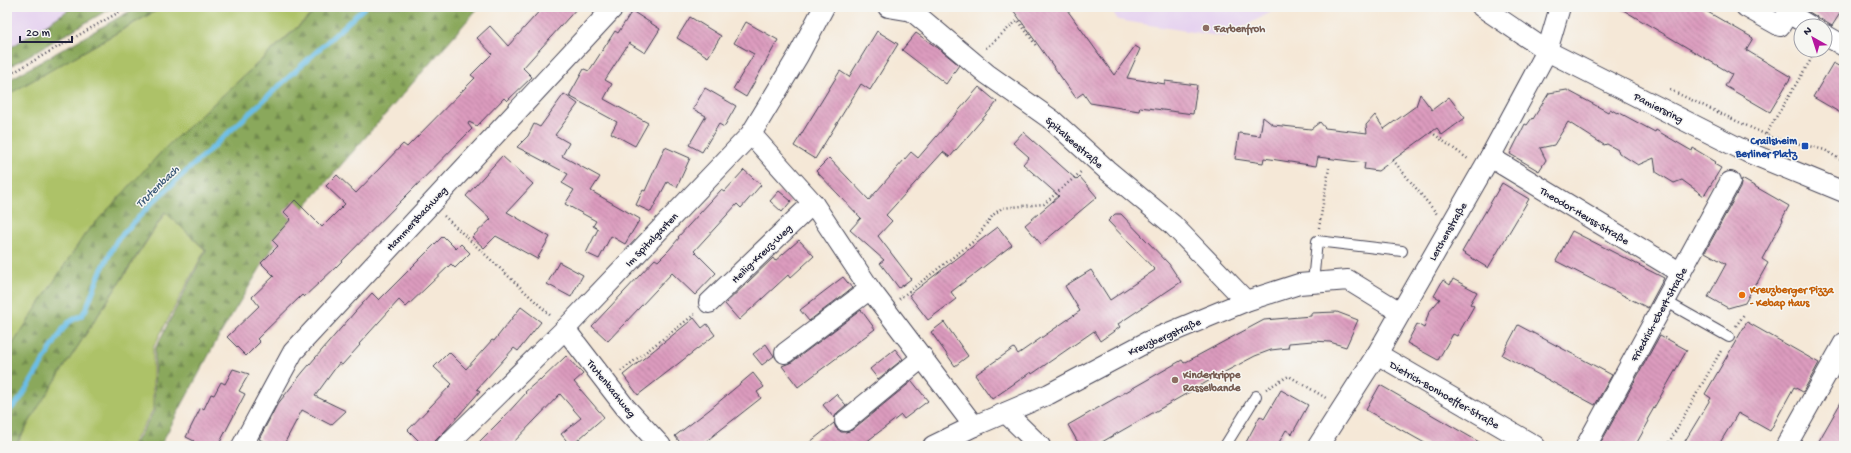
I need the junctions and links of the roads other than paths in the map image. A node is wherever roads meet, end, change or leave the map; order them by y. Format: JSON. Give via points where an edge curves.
{"nodes":[{"id":1,"x":614,"y":7,"type":"edge"},
{"id":2,"x":824,"y":7,"type":"edge"},
{"id":3,"x":888,"y":7,"type":"edge"},
{"id":4,"x":1482,"y":7,"type":"edge"},
{"id":5,"x":1560,"y":7,"type":"edge"},
{"id":6,"x":1746,"y":7,"type":"edge"},
{"id":7,"x":913,"y":9,"type":"edge"},
{"id":8,"x":1789,"y":10,"type":"edge"},
{"id":9,"x":1800,"y":18,"type":"edge"},
{"id":10,"x":1833,"y":40,"type":"edge"},
{"id":11,"x":1844,"y":46,"type":"edge"},
{"id":12,"x":1547,"y":51,"type":"junction"},
{"id":13,"x":751,"y":134,"type":"junction"},
{"id":14,"x":1486,"y":163,"type":"junction"},
{"id":15,"x":1730,"y":182,"type":"dead end"},
{"id":16,"x":1844,"y":192,"type":"edge"},
{"id":17,"x":813,"y":203,"type":"junction"},
{"id":18,"x":1402,"y":251,"type":"dead end"},
{"id":19,"x":1681,"y":272,"type":"junction"},
{"id":20,"x":1313,"y":283,"type":"junction"},
{"id":21,"x":870,"y":290,"type":"junction"},
{"id":22,"x":1246,"y":301,"type":"junction"},
{"id":23,"x":1665,"y":301,"type":"junction"},
{"id":24,"x":709,"y":303,"type":"road end"},
{"id":25,"x":1400,"y":312,"type":"junction"},
{"id":26,"x":565,"y":329,"type":"junction"},
{"id":27,"x":1729,"y":336,"type":"road end"},
{"id":28,"x":1844,"y":343,"type":"edge"},
{"id":29,"x":786,"y":353,"type":"dead end"},
{"id":30,"x":1377,"y":354,"type":"junction"},
{"id":31,"x":923,"y":358,"type":"junction"},
{"id":32,"x":1256,"y":396,"type":"road end"},
{"id":33,"x":1006,"y":413,"type":"junction"},
{"id":34,"x":845,"y":421,"type":"dead end"},
{"id":35,"x":974,"y":426,"type":"junction"},
{"id":36,"x":242,"y":446,"type":"edge"},
{"id":37,"x":446,"y":446,"type":"edge"},
{"id":38,"x":662,"y":446,"type":"edge"},
{"id":39,"x":933,"y":446,"type":"edge"},
{"id":40,"x":1040,"y":446,"type":"edge"},
{"id":41,"x":1225,"y":446,"type":"edge"},
{"id":42,"x":1318,"y":446,"type":"edge"},
{"id":43,"x":1535,"y":446,"type":"edge"},
{"id":44,"x":1586,"y":446,"type":"edge"},
{"id":45,"x":1786,"y":446,"type":"edge"}],
"edges":[{"from":1,"to":36,"type":"street","name":"Hammersbachweg","via":[[294,352]]},
{"from":2,"to":13,"type":"street","name":"Im Spitalgarten"},
{"from":3,"to":7,"type":"street","name":"Spitalseestraße"},
{"from":4,"to":12,"type":"street","name":"Pamiersring"},
{"from":5,"to":12,"type":"street","name":"Lerchenstraße"},
{"from":6,"to":8,"type":"street","via":[[1780,26]]},
{"from":7,"to":22,"type":"street","name":"Spitalseestraße","via":[[987,74],[1052,120],[1173,225]]},
{"from":8,"to":9,"type":"street"},
{"from":10,"to":11,"type":"street"},
{"from":12,"to":14,"type":"street","name":"Lerchenstraße"},
{"from":12,"to":16,"type":"street","name":"Pamiersring","via":[[1747,152]]},
{"from":13,"to":17,"type":"street"},
{"from":13,"to":26,"type":"street","name":"Im Spitalgarten"},
{"from":14,"to":19,"type":"street","name":"Theodor-Heuss-Straße"},
{"from":14,"to":25,"type":"street","name":"Lerchenstraße"},
{"from":15,"to":19,"type":"street","name":"Friedrich-Ebert-Straße"},
{"from":17,"to":21,"type":"street"},
{"from":17,"to":24,"type":"street","name":"Heilig-Kreuz-Weg"},
{"from":18,"to":20,"type":"lane","via":[[1317,241]]},
{"from":19,"to":23,"type":"street","name":"Friedrich-Ebert-Straße"},
{"from":20,"to":22,"type":"street","name":"Kreuzbergstraße","via":[[1299,284]]},
{"from":20,"to":25,"type":"street","name":"Kreuzbergstraße","via":[[1348,280]]},
{"from":21,"to":29,"type":"street"},
{"from":21,"to":31,"type":"street"},
{"from":22,"to":33,"type":"street","name":"Kreuzbergstraße","via":[[1147,342],[1049,394]]},
{"from":23,"to":27,"type":"lane"},
{"from":23,"to":44,"type":"street","name":"Friedrich-Ebert-Straße"},
{"from":25,"to":30,"type":"street","name":"Lerchenstraße"},
{"from":26,"to":37,"type":"street","name":"Im Spitalgarten"},
{"from":26,"to":38,"type":"street","name":"Trutenbachweg","via":[[626,407]]},
{"from":28,"to":45,"type":"street"},
{"from":30,"to":42,"type":"street","name":"Lerchenstraße"},
{"from":30,"to":43,"type":"street","name":"Dietrich-Bonhoeffer-Straße"},
{"from":31,"to":34,"type":"street"},
{"from":31,"to":35,"type":"street"},
{"from":32,"to":41,"type":"lane"},
{"from":33,"to":35,"type":"street","name":"Kreuzbergstraße"},
{"from":33,"to":40,"type":"street"},
{"from":35,"to":39,"type":"street","name":"Kreuzbergstraße"}]}
